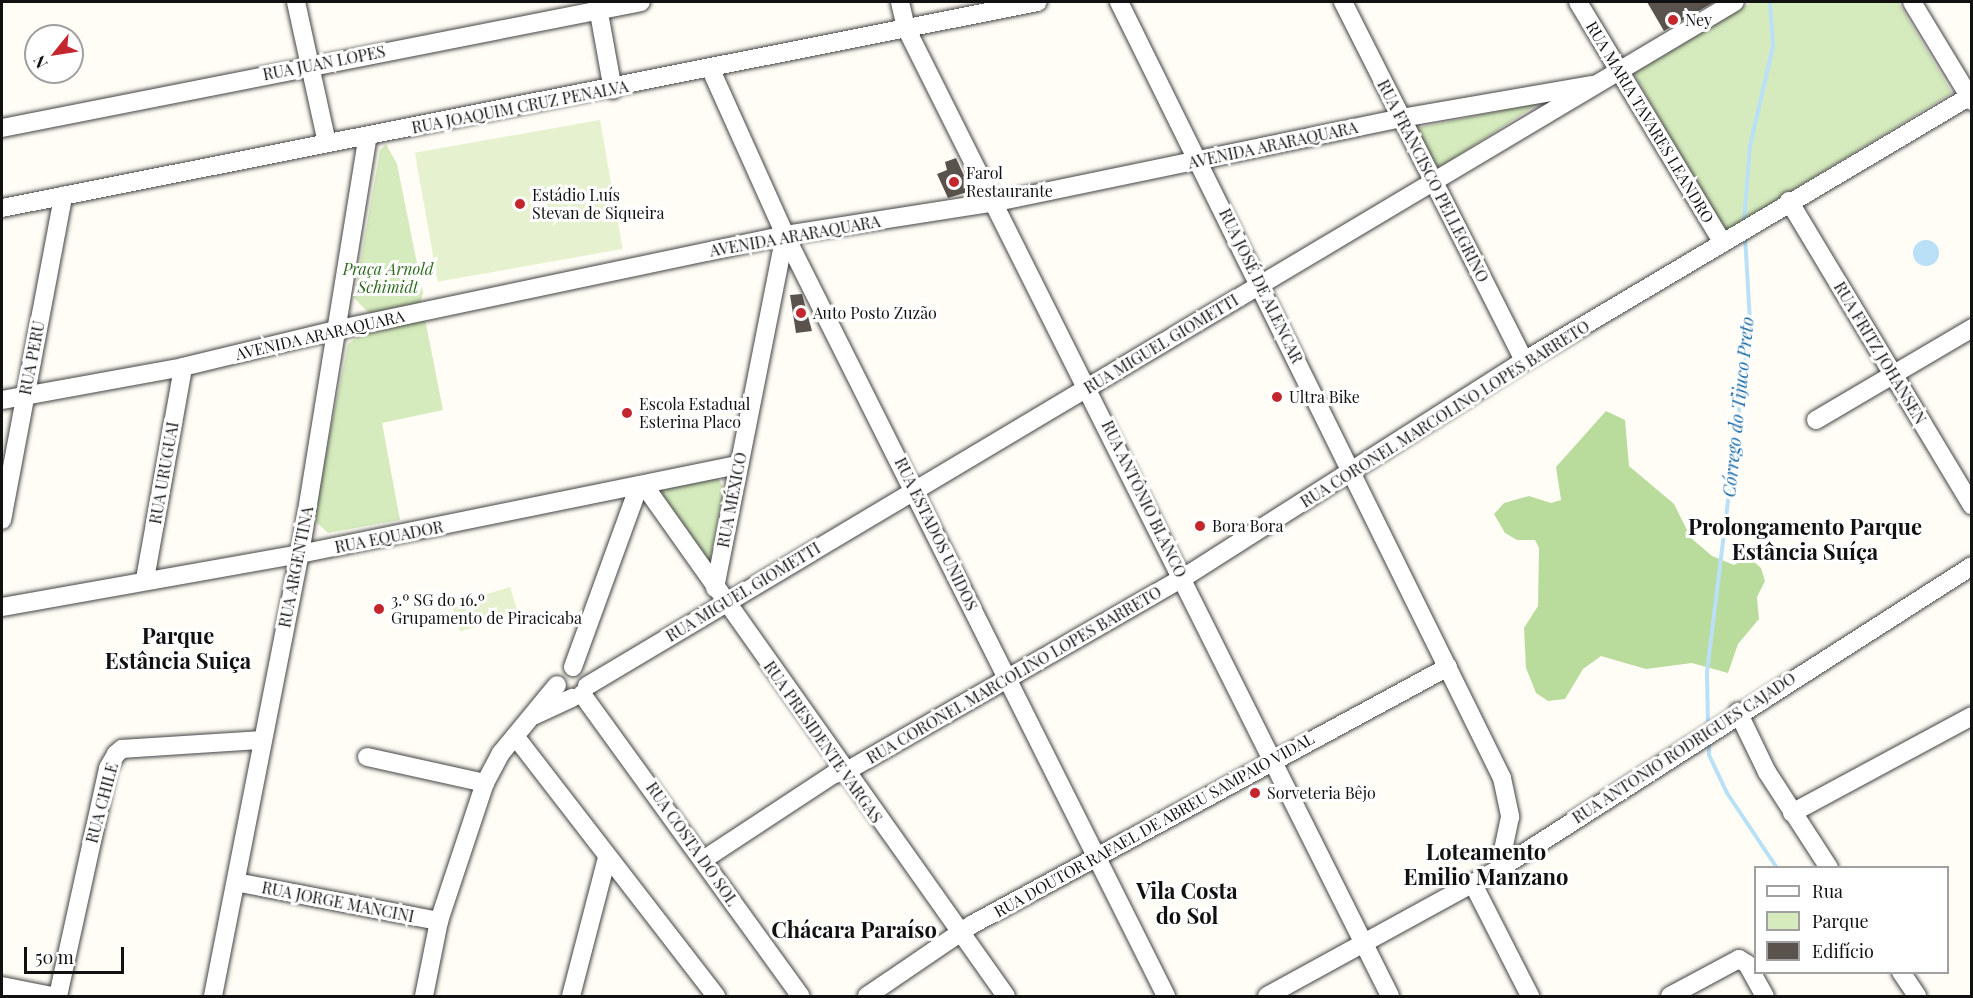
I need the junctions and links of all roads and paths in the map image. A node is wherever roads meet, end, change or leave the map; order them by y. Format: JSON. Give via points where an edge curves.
{"nodes":[{"id":1,"x":296,"y":2,"type":"edge"},
{"id":2,"x":641,"y":2,"type":"edge"},
{"id":3,"x":900,"y":2,"type":"edge"},
{"id":4,"x":1038,"y":2,"type":"edge"},
{"id":5,"x":1119,"y":2,"type":"edge"},
{"id":6,"x":1343,"y":2,"type":"edge"},
{"id":7,"x":1578,"y":2,"type":"edge"},
{"id":8,"x":1912,"y":2,"type":"edge"},
{"id":9,"x":1725,"y":4,"type":"edge"},
{"id":10,"x":597,"y":6,"type":"edge"},
{"id":11,"x":906,"y":28,"type":"junction"},
{"id":12,"x":309,"y":65,"type":"junction"},
{"id":13,"x":1619,"y":68,"type":"junction"},
{"id":14,"x":711,"y":70,"type":"junction"},
{"id":15,"x":1592,"y":85,"type":"junction"},
{"id":16,"x":613,"y":90,"type":"junction"},
{"id":17,"x":1971,"y":97,"type":"edge"},
{"id":18,"x":1401,"y":118,"type":"junction"},
{"id":19,"x":4,"y":128,"type":"edge"},
{"id":20,"x":369,"y":136,"type":"junction"},
{"id":21,"x":327,"y":143,"type":"junction"},
{"id":22,"x":1200,"y":160,"type":"junction"},
{"id":23,"x":1433,"y":182,"type":"junction"},
{"id":24,"x":63,"y":196,"type":"junction"},
{"id":25,"x":996,"y":202,"type":"junction"},
{"id":26,"x":1784,"y":204,"type":"junction"},
{"id":27,"x":2,"y":208,"type":"edge"},
{"id":28,"x":785,"y":235,"type":"junction"},
{"id":29,"x":1725,"y":240,"type":"junction"},
{"id":30,"x":1260,"y":284,"type":"junction"},
{"id":31,"x":1971,"y":328,"type":"edge"},
{"id":32,"x":340,"y":329,"type":"junction"},
{"id":33,"x":1524,"y":361,"type":"junction"},
{"id":34,"x":183,"y":367,"type":"junction"},
{"id":35,"x":1893,"y":376,"type":"junction"},
{"id":36,"x":1089,"y":389,"type":"junction"},
{"id":37,"x":25,"y":397,"type":"junction"},
{"id":38,"x":2,"y":400,"type":"edge"},
{"id":39,"x":1816,"y":420,"type":"dead end"},
{"id":40,"x":739,"y":465,"type":"junction"},
{"id":41,"x":1352,"y":474,"type":"junction"},
{"id":42,"x":641,"y":485,"type":"junction"},
{"id":43,"x":915,"y":489,"type":"junction"},
{"id":44,"x":1971,"y":505,"type":"edge"},
{"id":45,"x":2,"y":520,"type":"edge"},
{"id":46,"x":300,"y":555,"type":"junction"},
{"id":47,"x":1971,"y":566,"type":"edge"},
{"id":48,"x":1183,"y":578,"type":"junction"},
{"id":49,"x":145,"y":579,"type":"junction"},
{"id":50,"x":715,"y":588,"type":"junction"},
{"id":51,"x":726,"y":605,"type":"junction"},
{"id":52,"x":2,"y":607,"type":"edge"},
{"id":53,"x":573,"y":667,"type":"junction"},
{"id":54,"x":1448,"y":667,"type":"junction"},
{"id":55,"x":1006,"y":677,"type":"junction"},
{"id":56,"x":557,"y":684,"type":"junction"},
{"id":57,"x":580,"y":693,"type":"junction"},
{"id":58,"x":1734,"y":714,"type":"junction"},
{"id":59,"x":1971,"y":716,"type":"edge"},
{"id":60,"x":531,"y":717,"type":"junction"},
{"id":61,"x":515,"y":736,"type":"junction"},
{"id":62,"x":262,"y":740,"type":"junction"},
{"id":63,"x":367,"y":757,"type":"dead end"},
{"id":64,"x":1274,"y":759,"type":"junction"},
{"id":65,"x":845,"y":772,"type":"junction"},
{"id":66,"x":485,"y":783,"type":"junction"},
{"id":67,"x":1792,"y":813,"type":"junction"},
{"id":68,"x":1096,"y":856,"type":"junction"},
{"id":69,"x":607,"y":858,"type":"junction"},
{"id":70,"x":703,"y":860,"type":"junction"},
{"id":71,"x":1828,"y":866,"type":"edge"},
{"id":72,"x":1499,"y":869,"type":"junction"},
{"id":73,"x":236,"y":882,"type":"junction"},
{"id":74,"x":1473,"y":884,"type":"junction"},
{"id":75,"x":439,"y":921,"type":"junction"},
{"id":76,"x":959,"y":932,"type":"junction"},
{"id":77,"x":1364,"y":944,"type":"junction"},
{"id":78,"x":1902,"y":974,"type":"edge"},
{"id":79,"x":2,"y":986,"type":"edge"},
{"id":80,"x":576,"y":992,"type":"edge"},
{"id":81,"x":709,"y":993,"type":"edge"},
{"id":82,"x":52,"y":996,"type":"edge"},
{"id":83,"x":58,"y":996,"type":"edge"},
{"id":84,"x":213,"y":996,"type":"edge"},
{"id":85,"x":424,"y":996,"type":"edge"},
{"id":86,"x":801,"y":996,"type":"edge"},
{"id":87,"x":867,"y":996,"type":"edge"},
{"id":88,"x":1006,"y":996,"type":"edge"},
{"id":89,"x":1166,"y":996,"type":"edge"},
{"id":90,"x":1267,"y":996,"type":"edge"},
{"id":91,"x":1390,"y":996,"type":"edge"},
{"id":92,"x":1530,"y":996,"type":"edge"},
{"id":93,"x":1670,"y":996,"type":"edge"},
{"id":94,"x":1765,"y":996,"type":"edge"},
{"id":95,"x":1917,"y":996,"type":"edge"}],
"edges":[{"from":1,"to":12,"type":"street"},
{"from":2,"to":10,"type":"street","name":"RUA JUAN LOPES"},
{"from":3,"to":11,"type":"street","name":"RUA ANTÔNIO BLANCO"},
{"from":4,"to":11,"type":"street","name":"RUA JOAQUIM CRUZ PENALVA"},
{"from":5,"to":22,"type":"street","name":"RUA JOSÉ DE ALENCAR"},
{"from":6,"to":18,"type":"street","name":"RUA FRANCISCO PELLEGRINO"},
{"from":7,"to":13,"type":"street","name":"RUA MARIA TAVARES LEANDRO"},
{"from":8,"to":17,"type":"street"},
{"from":9,"to":13,"type":"street","name":"RUA MIGUEL GIOMETTI"},
{"from":10,"to":12,"type":"street","name":"RUA JUAN LOPES"},
{"from":10,"to":16,"type":"street"},
{"from":11,"to":14,"type":"street","name":"RUA JOAQUIM CRUZ PENALVA"},
{"from":11,"to":25,"type":"street","name":"RUA ANTÔNIO BLANCO"},
{"from":12,"to":19,"type":"street","name":"RUA JUAN LOPES"},
{"from":12,"to":21,"type":"street"},
{"from":13,"to":15,"type":"street","name":"RUA MIGUEL GIOMETTI"},
{"from":13,"to":29,"type":"street","name":"RUA MARIA TAVARES LEANDRO"},
{"from":14,"to":16,"type":"street","name":"RUA JOAQUIM CRUZ PENALVA"},
{"from":14,"to":28,"type":"street","name":"RUA ESTADOS UNIDOS"},
{"from":15,"to":18,"type":"street","name":"AVENIDA ARARAQUARA"},
{"from":15,"to":23,"type":"street","name":"RUA MIGUEL GIOMETTI"},
{"from":16,"to":20,"type":"street","name":"RUA JOAQUIM CRUZ PENALVA"},
{"from":17,"to":26,"type":"street","name":"RUA CORONEL MARCOLINO LOPES BARRETO"},
{"from":18,"to":22,"type":"street","name":"AVENIDA ARARAQUARA"},
{"from":18,"to":23,"type":"street","name":"RUA FRANCISCO PELLEGRINO"},
{"from":20,"to":21,"type":"street","name":"RUA JOAQUIM CRUZ PENALVA"},
{"from":20,"to":32,"type":"street","name":"RUA ARGENTINA"},
{"from":21,"to":24,"type":"street","name":"RUA JOAQUIM CRUZ PENALVA"},
{"from":22,"to":25,"type":"street","name":"AVENIDA ARARAQUARA"},
{"from":22,"to":30,"type":"street","name":"RUA JOSÉ DE ALENCAR"},
{"from":23,"to":30,"type":"street","name":"RUA MIGUEL GIOMETTI"},
{"from":23,"to":33,"type":"street","name":"RUA FRANCISCO PELLEGRINO"},
{"from":24,"to":27,"type":"street","name":"RUA JOAQUIM CRUZ PENALVA"},
{"from":24,"to":37,"type":"street","name":"RUA PERU"},
{"from":25,"to":28,"type":"street","name":"AVENIDA ARARAQUARA"},
{"from":25,"to":36,"type":"street","name":"RUA ANTÔNIO BLANCO"},
{"from":26,"to":29,"type":"street","name":"RUA CORONEL MARCOLINO LOPES BARRETO"},
{"from":26,"to":35,"type":"street","name":"RUA FRITZ JOHANSEN"},
{"from":28,"to":32,"type":"street","name":"AVENIDA ARARAQUARA"},
{"from":28,"to":40,"type":"street","name":"RUA MÉXICO"},
{"from":28,"to":43,"type":"street","name":"RUA ESTADOS UNIDOS"},
{"from":29,"to":33,"type":"street","name":"RUA CORONEL MARCOLINO LOPES BARRETO"},
{"from":30,"to":36,"type":"street","name":"RUA MIGUEL GIOMETTI"},
{"from":30,"to":41,"type":"street","name":"RUA JOSÉ DE ALENCAR"},
{"from":31,"to":35,"type":"street"},
{"from":32,"to":34,"type":"street","name":"AVENIDA ARARAQUARA"},
{"from":32,"to":46,"type":"street","name":"RUA ARGENTINA"},
{"from":33,"to":41,"type":"street","name":"RUA CORONEL MARCOLINO LOPES BARRETO"},
{"from":34,"to":37,"type":"street","name":"AVENIDA ARARAQUARA"},
{"from":34,"to":49,"type":"street","name":"RUA URUGUAI"},
{"from":35,"to":39,"type":"street"},
{"from":35,"to":44,"type":"street","name":"RUA FRITZ JOHANSEN"},
{"from":36,"to":43,"type":"street","name":"RUA MIGUEL GIOMETTI"},
{"from":36,"to":48,"type":"street","name":"RUA ANTÔNIO BLANCO"},
{"from":37,"to":38,"type":"street","name":"AVENIDA ARARAQUARA"},
{"from":37,"to":45,"type":"street","name":"RUA PERU"},
{"from":40,"to":42,"type":"street","name":"RUA EQUADOR"},
{"from":40,"to":50,"type":"street","name":"RUA MÉXICO"},
{"from":41,"to":48,"type":"street","name":"RUA CORONEL MARCOLINO LOPES BARRETO"},
{"from":41,"to":54,"type":"street","name":"RUA JOSÉ DE ALENCAR"},
{"from":42,"to":46,"type":"street","name":"RUA EQUADOR"},
{"from":42,"to":50,"type":"street","name":"RUA PRESIDENTE VARGAS"},
{"from":42,"to":53,"type":"street"},
{"from":43,"to":51,"type":"street","name":"RUA MIGUEL GIOMETTI"},
{"from":43,"to":55,"type":"street","name":"RUA ESTADOS UNIDOS"},
{"from":46,"to":49,"type":"street","name":"RUA EQUADOR"},
{"from":46,"to":62,"type":"street","name":"RUA ARGENTINA"},
{"from":47,"to":58,"type":"street","name":"RUA ANTONIO RODRIGUES CAJADO"},
{"from":48,"to":55,"type":"street","name":"RUA CORONEL MARCOLINO LOPES BARRETO"},
{"from":48,"to":64,"type":"street","name":"RUA ANTÔNIO BLANCO"},
{"from":49,"to":52,"type":"street","name":"RUA EQUADOR"},
{"from":50,"to":51,"type":"street","name":"RUA PRESIDENTE VARGAS"},
{"from":51,"to":57,"type":"street","name":"RUA MIGUEL GIOMETTI"},
{"from":51,"to":65,"type":"street","name":"RUA PRESIDENTE VARGAS"},
{"from":53,"to":56,"type":"street","name":"RUA MIGUEL GIOMETTI","via":[[563,671]]},
{"from":53,"to":57,"type":"street","via":[[586,675]]},
{"from":54,"to":64,"type":"street","name":"RUA DOUTOR RAFAEL DE ABREU SAMPAIO VIDAL"},
{"from":54,"to":72,"type":"street","name":"RUA JOSÉ DE ALENCAR","via":[[1507,797],[1508,836]]},
{"from":55,"to":65,"type":"street","name":"RUA CORONEL MARCOLINO LOPES BARRETO"},
{"from":55,"to":68,"type":"street","name":"RUA ESTADOS UNIDOS"},
{"from":56,"to":57,"type":"street"},
{"from":56,"to":60,"type":"street","name":"RUA MIGUEL GIOMETTI"},
{"from":57,"to":60,"type":"street","name":"RUA MIGUEL GIOMETTI"},
{"from":57,"to":70,"type":"street","name":"RUA COSTA DO SOL"},
{"from":58,"to":67,"type":"street"},
{"from":58,"to":72,"type":"street","name":"RUA ANTONIO RODRIGUES CAJADO"},
{"from":59,"to":67,"type":"street"},
{"from":60,"to":61,"type":"street","name":"RUA MIGUEL GIOMETTI"},
{"from":61,"to":66,"type":"street","name":"RUA MIGUEL GIOMETTI"},
{"from":61,"to":69,"type":"street"},
{"from":62,"to":73,"type":"street","name":"RUA ARGENTINA"},
{"from":62,"to":83,"type":"street","name":"RUA CHILE","via":[[122,749],[116,754],[108,768]]},
{"from":63,"to":66,"type":"street"},
{"from":64,"to":68,"type":"street","name":"RUA DOUTOR RAFAEL DE ABREU SAMPAIO VIDAL"},
{"from":64,"to":77,"type":"street","name":"RUA ANTÔNIO BLANCO"},
{"from":65,"to":70,"type":"street","name":"RUA CORONEL MARCOLINO LOPES BARRETO","via":[[834,774]]},
{"from":65,"to":76,"type":"street","name":"RUA PRESIDENTE VARGAS"},
{"from":66,"to":75,"type":"street","name":"RUA MIGUEL GIOMETTI"},
{"from":67,"to":71,"type":"street"},
{"from":68,"to":76,"type":"street","name":"RUA DOUTOR RAFAEL DE ABREU SAMPAIO VIDAL"},
{"from":68,"to":89,"type":"street","name":"RUA ESTADOS UNIDOS"},
{"from":69,"to":80,"type":"street"},
{"from":69,"to":81,"type":"street"},
{"from":70,"to":86,"type":"street","name":"RUA COSTA DO SOL"},
{"from":72,"to":74,"type":"street","name":"RUA ANTONIO RODRIGUES CAJADO"},
{"from":73,"to":75,"type":"street","name":"RUA JORGE MANCINI"},
{"from":73,"to":84,"type":"street","name":"RUA ARGENTINA"},
{"from":74,"to":77,"type":"street","name":"RUA ANTONIO RODRIGUES CAJADO"},
{"from":74,"to":92,"type":"street"},
{"from":75,"to":85,"type":"street","name":"RUA MIGUEL GIOMETTI"},
{"from":76,"to":87,"type":"street","name":"RUA DOUTOR RAFAEL DE ABREU SAMPAIO VIDAL"},
{"from":76,"to":88,"type":"street","name":"RUA PRESIDENTE VARGAS"},
{"from":77,"to":90,"type":"street","name":"RUA ANTONIO RODRIGUES CAJADO"},
{"from":77,"to":91,"type":"street","name":"RUA ANTÔNIO BLANCO"},
{"from":78,"to":95,"type":"street"},
{"from":79,"to":82,"type":"street"},
{"from":93,"to":94,"type":"street","via":[[1734,960],[1744,960]]}]}
